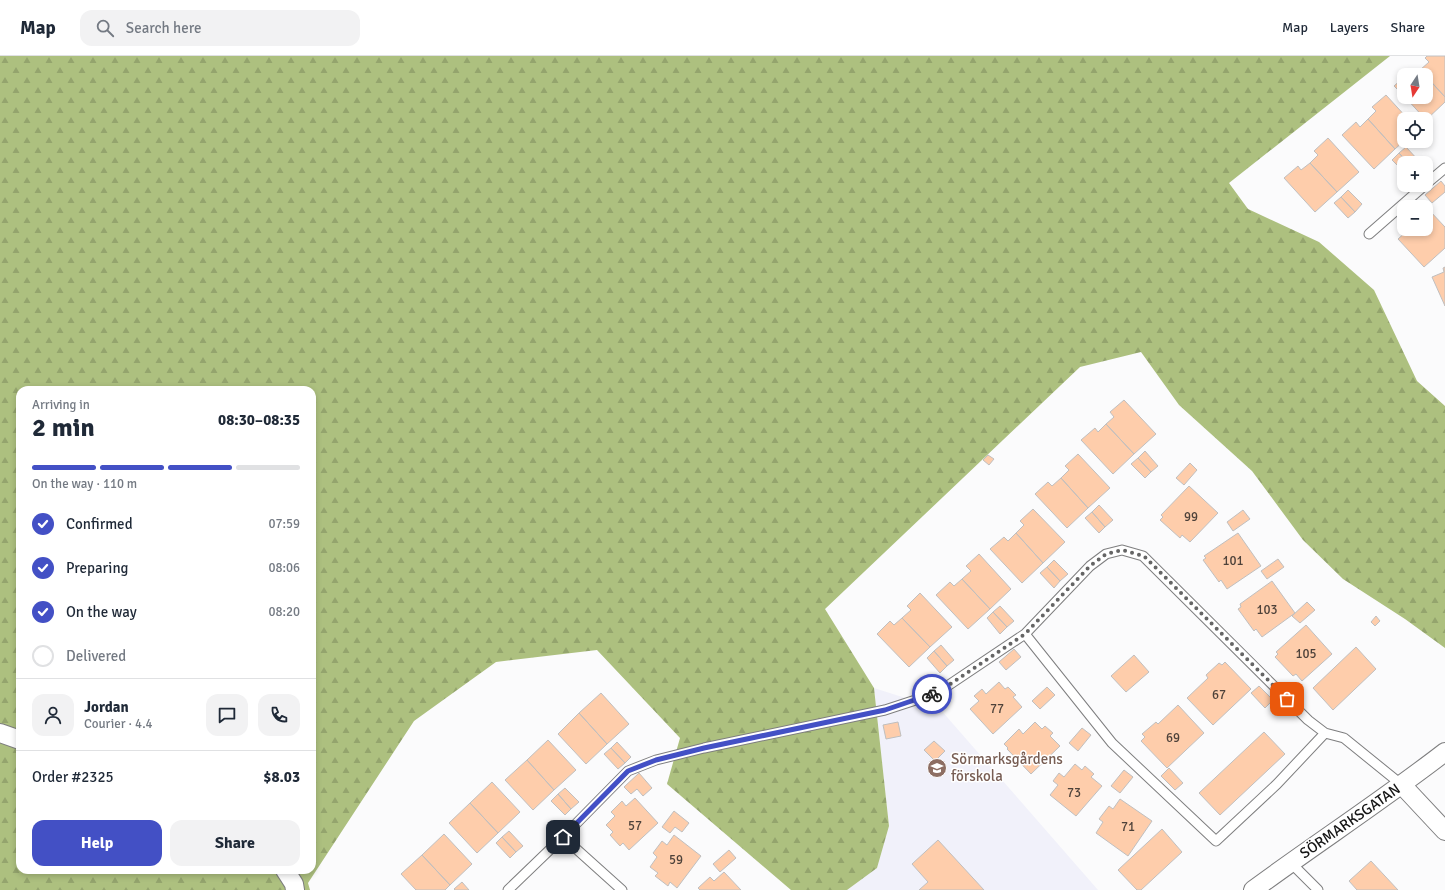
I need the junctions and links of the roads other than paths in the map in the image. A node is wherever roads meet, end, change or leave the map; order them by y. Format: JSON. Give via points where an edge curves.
{"nodes":[{"id":1,"x":1445,"y":168,"type":"edge"},
{"id":2,"x":1433,"y":179,"type":"edge"},
{"id":3,"x":1418,"y":192,"type":"edge"},
{"id":4,"x":1369,"y":234,"type":"dead end"},
{"id":5,"x":1025,"y":634,"type":"junction"},
{"id":6,"x":1325,"y":732,"type":"junction"},
{"id":7,"x":0,"y":733,"type":"edge"},
{"id":8,"x":16,"y":739,"type":"edge"},
{"id":9,"x":1445,"y":752,"type":"edge"},
{"id":10,"x":1402,"y":785,"type":"junction"},
{"id":11,"x":1445,"y":831,"type":"edge"},
{"id":12,"x":563,"y":837,"type":"junction"},
{"id":13,"x":1290,"y":863,"type":"junction"},
{"id":14,"x":288,"y":874,"type":"edge"},
{"id":15,"x":295,"y":890,"type":"edge"},
{"id":16,"x":508,"y":890,"type":"edge"},
{"id":17,"x":622,"y":890,"type":"edge"},
{"id":18,"x":1254,"y":890,"type":"edge"},
{"id":19,"x":1318,"y":890,"type":"edge"}],
"edges":[{"from":1,"to":2,"type":"lane"},
{"from":3,"to":4,"type":"lane"},
{"from":5,"to":6,"type":"lane","via":[[1090,566],[1106,554],[1122,550],[1144,556],[1308,720]]},
{"from":5,"to":6,"type":"lane","via":[[1112,743],[1216,841],[1277,784]]},
{"from":5,"to":12,"type":"lane","via":[[937,693],[885,710],[656,760],[628,771]]},
{"from":6,"to":10,"type":"lane","via":[[1344,738]]},
{"from":7,"to":8,"type":"street"},
{"from":9,"to":10,"type":"street","name":"SÖRMARKSGATAN"},
{"from":10,"to":11,"type":"street"},
{"from":10,"to":13,"type":"street","name":"SÖRMARKSGATAN"},
{"from":12,"to":16,"type":"lane"},
{"from":12,"to":17,"type":"lane"},
{"from":13,"to":18,"type":"street","name":"SÖRMARKSGATAN"},
{"from":13,"to":19,"type":"lane"},
{"from":14,"to":15,"type":"street"}]}
